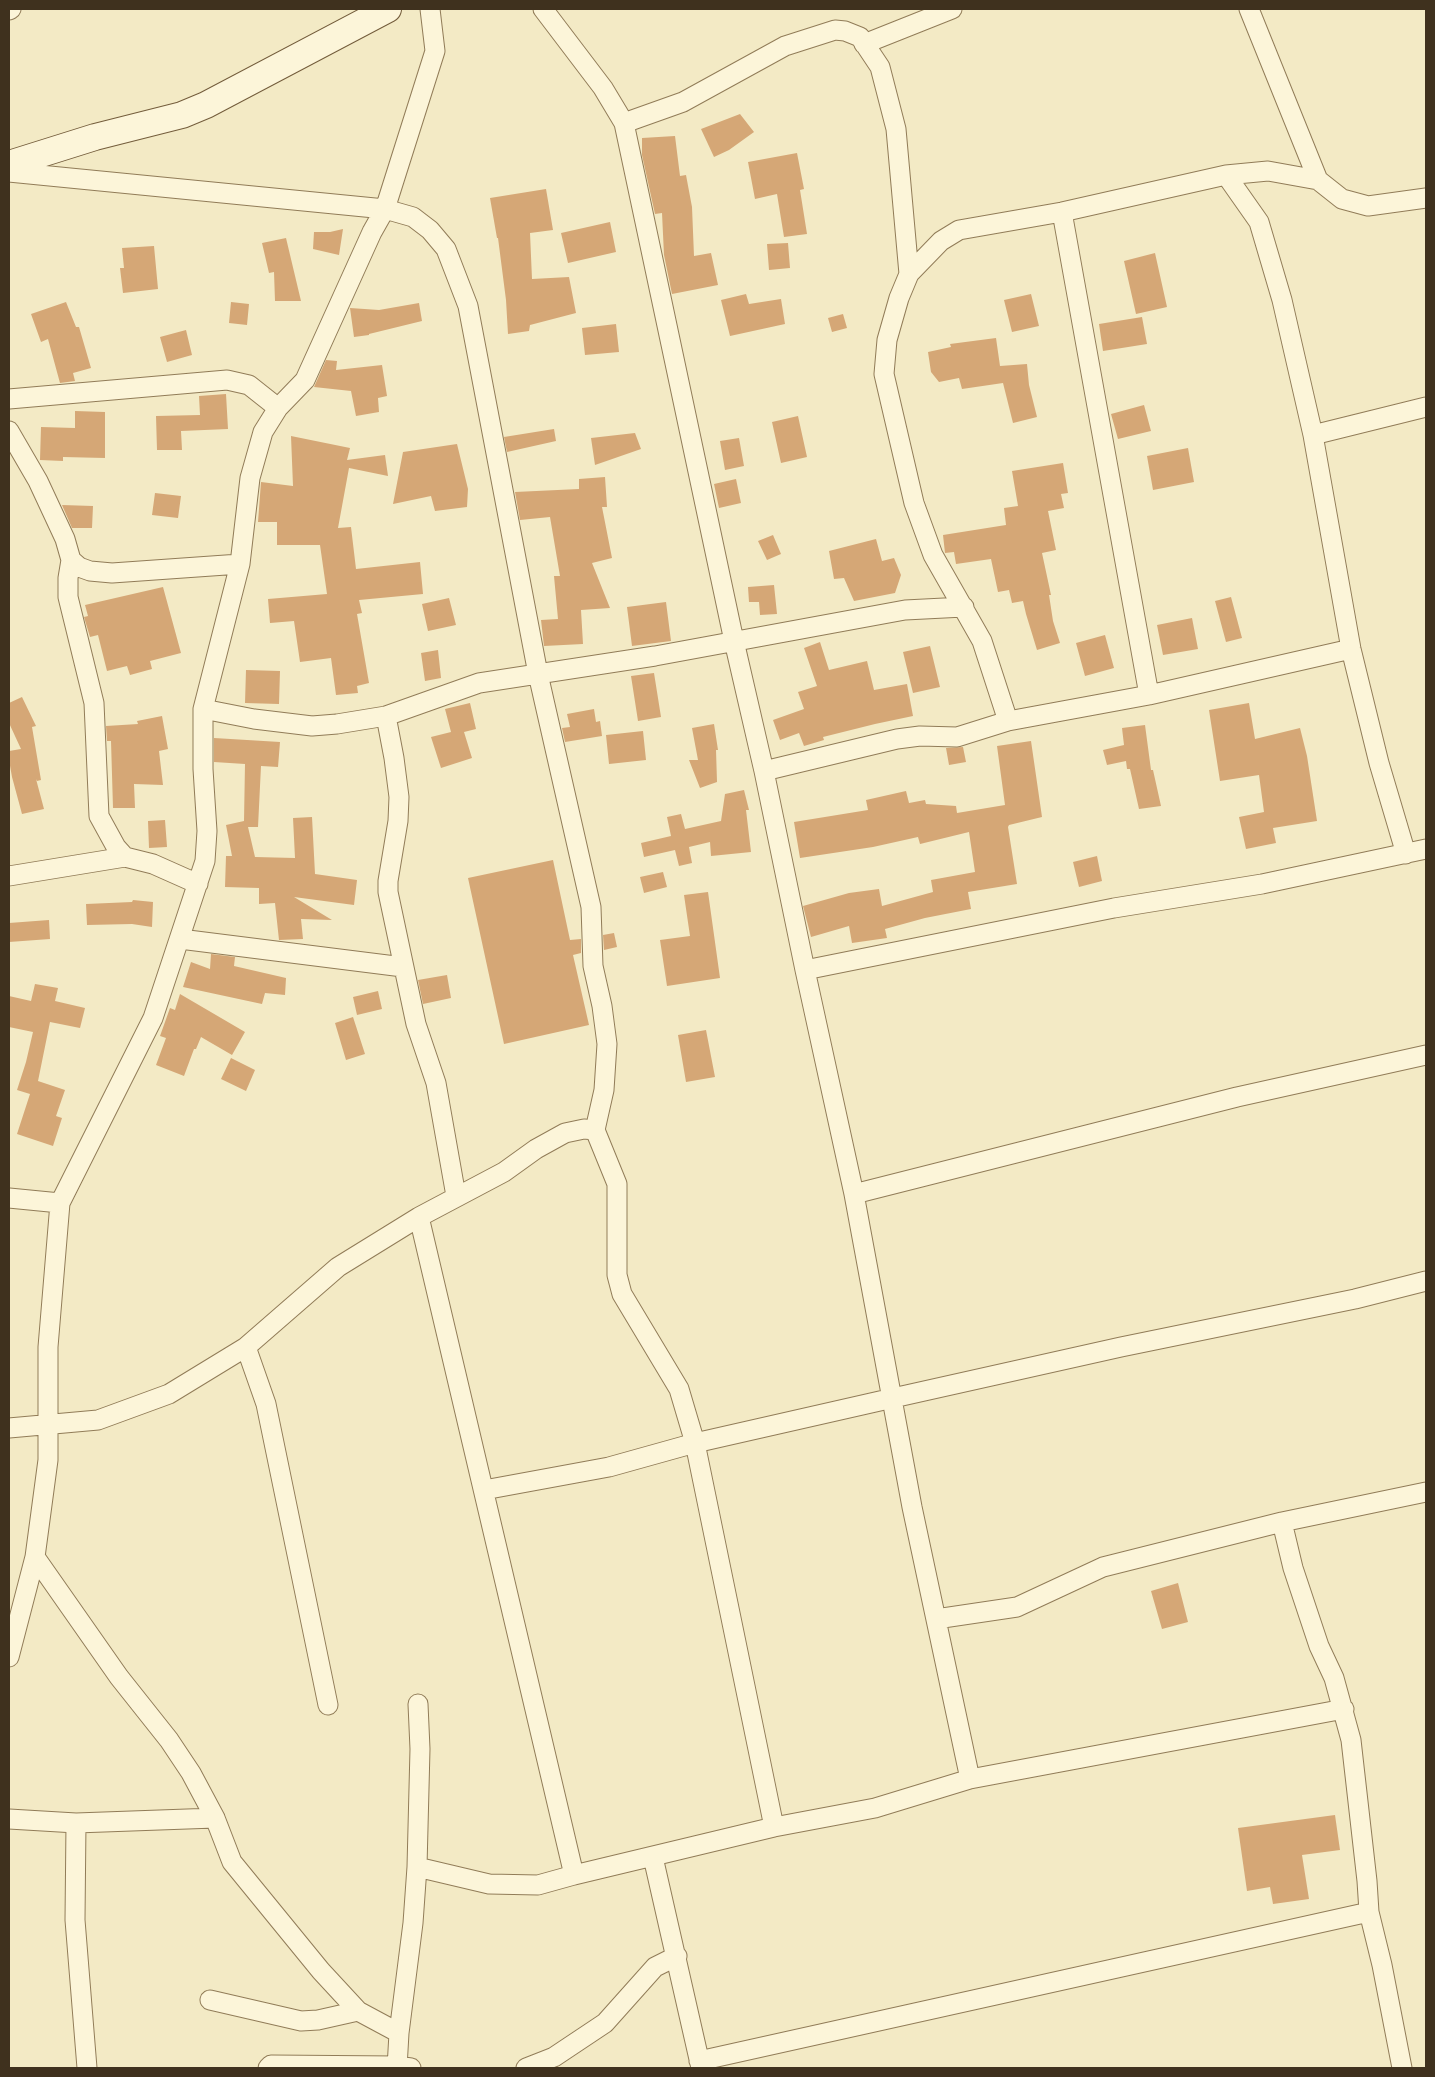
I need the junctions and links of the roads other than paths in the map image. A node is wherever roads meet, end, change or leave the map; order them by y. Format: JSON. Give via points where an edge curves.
{"nodes":[{"id":1,"x":388,"y":9,"type":"edge"},
{"id":2,"x":430,"y":9,"type":"edge"},
{"id":3,"x":543,"y":9,"type":"edge"},
{"id":4,"x":952,"y":9,"type":"edge"},
{"id":5,"x":1249,"y":9,"type":"edge"},
{"id":6,"x":864,"y":44,"type":"junction"},
{"id":7,"x":624,"y":123,"type":"junction"},
{"id":8,"x":9,"y":164,"type":"edge"},
{"id":9,"x":9,"y":172,"type":"edge"},
{"id":10,"x":1226,"y":175,"type":"junction"},
{"id":11,"x":1318,"y":180,"type":"junction"},
{"id":12,"x":1426,"y":198,"type":"edge"},
{"id":13,"x":385,"y":209,"type":"junction"},
{"id":14,"x":1062,"y":212,"type":"junction"},
{"id":15,"x":909,"y":274,"type":"junction"},
{"id":16,"x":9,"y":399,"type":"edge"},
{"id":17,"x":1426,"y":407,"type":"edge"},
{"id":18,"x":278,"y":408,"type":"junction"},
{"id":19,"x":9,"y":431,"type":"edge"},
{"id":20,"x":1314,"y":435,"type":"junction"},
{"id":21,"x":71,"y":560,"type":"junction"},
{"id":22,"x":240,"y":564,"type":"junction"},
{"id":23,"x":964,"y":607,"type":"junction"},
{"id":24,"x":734,"y":641,"type":"junction"},
{"id":25,"x":1351,"y":649,"type":"junction"},
{"id":26,"x":538,"y":674,"type":"junction"},
{"id":27,"x":1149,"y":695,"type":"junction"},
{"id":28,"x":203,"y":709,"type":"junction"},
{"id":29,"x":386,"y":716,"type":"junction"},
{"id":30,"x":1008,"y":721,"type":"junction"},
{"id":31,"x":764,"y":771,"type":"junction"},
{"id":32,"x":1426,"y":849,"type":"edge"},
{"id":33,"x":1406,"y":854,"type":"junction"},
{"id":34,"x":125,"y":858,"type":"junction"},
{"id":35,"x":9,"y":876,"type":"edge"},
{"id":36,"x":198,"y":884,"type":"junction"},
{"id":37,"x":180,"y":939,"type":"junction"},
{"id":38,"x":403,"y":967,"type":"junction"},
{"id":39,"x":805,"y":970,"type":"junction"},
{"id":40,"x":1426,"y":1055,"type":"edge"},
{"id":41,"x":594,"y":1130,"type":"junction"},
{"id":42,"x":854,"y":1194,"type":"junction"},
{"id":43,"x":456,"y":1196,"type":"junction"},
{"id":44,"x":9,"y":1198,"type":"edge"},
{"id":45,"x":60,"y":1203,"type":"junction"},
{"id":46,"x":419,"y":1216,"type":"junction"},
{"id":47,"x":1426,"y":1281,"type":"edge"},
{"id":48,"x":246,"y":1347,"type":"junction"},
{"id":49,"x":893,"y":1398,"type":"junction"},
{"id":50,"x":48,"y":1425,"type":"junction"},
{"id":51,"x":9,"y":1428,"type":"edge"},
{"id":52,"x":694,"y":1443,"type":"junction"},
{"id":53,"x":484,"y":1490,"type":"junction"},
{"id":54,"x":1426,"y":1492,"type":"edge"},
{"id":55,"x":1282,"y":1522,"type":"junction"},
{"id":56,"x":35,"y":1557,"type":"junction"},
{"id":57,"x":936,"y":1620,"type":"junction"},
{"id":58,"x":9,"y":1657,"type":"edge"},
{"id":59,"x":418,"y":1704,"type":"dead end"},
{"id":60,"x":328,"y":1705,"type":"dead end"},
{"id":61,"x":1344,"y":1709,"type":"junction"},
{"id":62,"x":970,"y":1779,"type":"junction"},
{"id":63,"x":215,"y":1818,"type":"junction"},
{"id":64,"x":9,"y":1819,"type":"edge"},
{"id":65,"x":76,"y":1823,"type":"junction"},
{"id":66,"x":774,"y":1827,"type":"junction"},
{"id":67,"x":653,"y":1857,"type":"junction"},
{"id":68,"x":418,"y":1867,"type":"junction"},
{"id":69,"x":574,"y":1875,"type":"junction"},
{"id":70,"x":1369,"y":1912,"type":"junction"},
{"id":71,"x":677,"y":1956,"type":"junction"},
{"id":72,"x":210,"y":2000,"type":"dead end"},
{"id":73,"x":358,"y":2011,"type":"junction"},
{"id":74,"x":399,"y":2033,"type":"junction"},
{"id":75,"x":700,"y":2065,"type":"edge"},
{"id":76,"x":402,"y":2067,"type":"edge"},
{"id":77,"x":87,"y":2068,"type":"edge"},
{"id":78,"x":268,"y":2068,"type":"edge"},
{"id":79,"x":526,"y":2068,"type":"edge"},
{"id":80,"x":1402,"y":2068,"type":"edge"}],
"edges":[{"from":1,"to":8,"type":"street","via":[[182,115],[95,137]]},
{"from":2,"to":13,"type":"street","via":[[435,51]]},
{"from":3,"to":7,"type":"street","via":[[603,88]]},
{"from":4,"to":6,"type":"street"},
{"from":5,"to":11,"type":"street"},
{"from":6,"to":7,"type":"street","via":[[860,38],[846,31],[834,30],[785,46],[683,102]]},
{"from":6,"to":15,"type":"street","via":[[880,67],[896,129]]},
{"from":7,"to":24,"type":"street"},
{"from":9,"to":13,"type":"street"},
{"from":10,"to":11,"type":"street","via":[[1268,171]]},
{"from":10,"to":14,"type":"street"},
{"from":10,"to":20,"type":"street","via":[[1252,210],[1265,236]]},
{"from":11,"to":12,"type":"street","via":[[1342,199],[1368,206]]},
{"from":13,"to":18,"type":"street","via":[[305,380]]},
{"from":13,"to":26,"type":"street","via":[[413,218],[430,230],[446,249],[468,306]]},
{"from":14,"to":15,"type":"street","via":[[959,230],[941,241]]},
{"from":14,"to":27,"type":"street"},
{"from":15,"to":23,"type":"street","via":[[887,340],[884,374],[914,503],[933,556]]},
{"from":16,"to":18,"type":"street","via":[[228,380],[249,385]]},
{"from":17,"to":20,"type":"street"},
{"from":18,"to":22,"type":"street","via":[[263,432],[250,478]]},
{"from":19,"to":21,"type":"street","via":[[38,481],[65,539]]},
{"from":20,"to":25,"type":"street"},
{"from":21,"to":22,"type":"street","via":[[79,568],[112,573]]},
{"from":21,"to":34,"type":"street","via":[[68,597],[94,703],[99,816]]},
{"from":22,"to":28,"type":"street"},
{"from":23,"to":24,"type":"street","via":[[905,610]]},
{"from":23,"to":30,"type":"street","via":[[982,641]]},
{"from":24,"to":26,"type":"street"},
{"from":24,"to":31,"type":"street"},
{"from":25,"to":27,"type":"street"},
{"from":25,"to":33,"type":"street"},
{"from":26,"to":29,"type":"street","via":[[479,683]]},
{"from":26,"to":41,"type":"street","via":[[591,907],[593,966],[607,1044],[604,1090]]},
{"from":27,"to":30,"type":"street"},
{"from":28,"to":29,"type":"street","via":[[312,726]]},
{"from":28,"to":36,"type":"street","via":[[207,831],[205,861]]},
{"from":29,"to":38,"type":"street","via":[[399,797],[388,881]]},
{"from":30,"to":31,"type":"street","via":[[957,737],[897,738]]},
{"from":31,"to":39,"type":"street"},
{"from":32,"to":33,"type":"street"},
{"from":33,"to":39,"type":"street"},
{"from":34,"to":35,"type":"street"},
{"from":34,"to":36,"type":"street","via":[[152,864]]},
{"from":36,"to":37,"type":"street"},
{"from":37,"to":38,"type":"street"},
{"from":37,"to":45,"type":"street","via":[[152,1018]]},
{"from":38,"to":43,"type":"street","via":[[416,1024],[436,1083]]},
{"from":39,"to":42,"type":"street"},
{"from":40,"to":42,"type":"street","via":[[1237,1097]]},
{"from":41,"to":43,"type":"street","via":[[566,1133],[504,1172]]},
{"from":41,"to":52,"type":"street","via":[[617,1184],[617,1275],[622,1294],[679,1389]]},
{"from":42,"to":49,"type":"street"},
{"from":43,"to":46,"type":"street"},
{"from":44,"to":45,"type":"street"},
{"from":45,"to":50,"type":"street","via":[[48,1348]]},
{"from":46,"to":48,"type":"street","via":[[338,1267]]},
{"from":46,"to":53,"type":"street"},
{"from":47,"to":49,"type":"street"},
{"from":48,"to":50,"type":"street","via":[[169,1394],[124,1413],[98,1420]]},
{"from":48,"to":60,"type":"street","via":[[266,1404]]},
{"from":49,"to":52,"type":"street"},
{"from":49,"to":57,"type":"street"},
{"from":50,"to":51,"type":"street"},
{"from":50,"to":56,"type":"street","via":[[48,1460]]},
{"from":52,"to":53,"type":"street","via":[[609,1467]]},
{"from":52,"to":66,"type":"street"},
{"from":53,"to":69,"type":"street"},
{"from":54,"to":55,"type":"street"},
{"from":55,"to":57,"type":"street","via":[[1103,1567],[1017,1607]]},
{"from":55,"to":61,"type":"street","via":[[1309,1617]]},
{"from":56,"to":58,"type":"street"},
{"from":56,"to":63,"type":"street","via":[[169,1740]]},
{"from":57,"to":62,"type":"street"},
{"from":59,"to":68,"type":"street"},
{"from":61,"to":62,"type":"street"},
{"from":61,"to":70,"type":"street","via":[[1351,1740]]},
{"from":62,"to":66,"type":"street","via":[[875,1808]]},
{"from":63,"to":65,"type":"street"},
{"from":63,"to":73,"type":"street","via":[[232,1862]]},
{"from":64,"to":65,"type":"street"},
{"from":65,"to":77,"type":"street","via":[[75,1920]]},
{"from":66,"to":67,"type":"street"},
{"from":67,"to":69,"type":"street"},
{"from":67,"to":71,"type":"street"},
{"from":68,"to":69,"type":"street","via":[[489,1884],[538,1885]]},
{"from":68,"to":74,"type":"street"},
{"from":70,"to":75,"type":"street"},
{"from":70,"to":80,"type":"street"},
{"from":71,"to":75,"type":"street"},
{"from":71,"to":79,"type":"street","via":[[655,1967],[606,2022],[554,2057]]},
{"from":72,"to":73,"type":"street","via":[[301,2021]]},
{"from":73,"to":74,"type":"street"},
{"from":74,"to":76,"type":"street"},
{"from":76,"to":78,"type":"street","via":[[271,2065]]}]}
